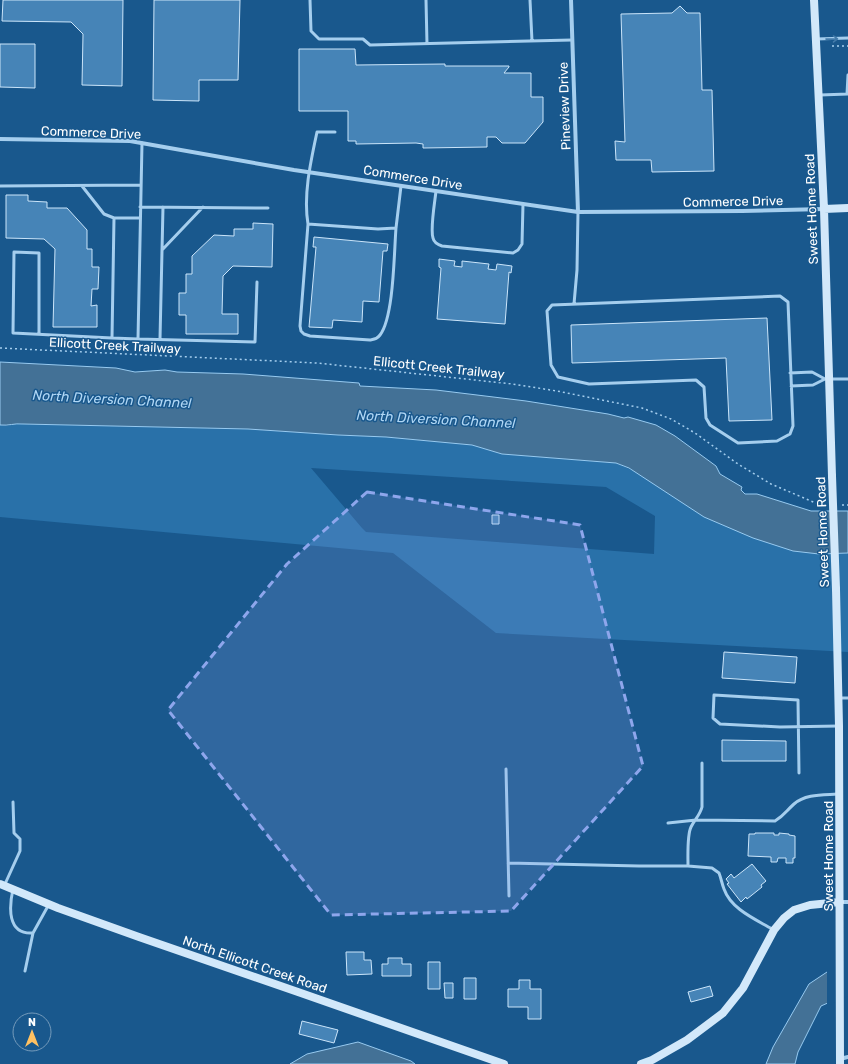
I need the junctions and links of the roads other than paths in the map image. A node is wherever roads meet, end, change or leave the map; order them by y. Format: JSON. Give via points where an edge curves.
{"nodes":[{"id":1,"x":310,"y":0,"type":"edge"},
{"id":2,"x":426,"y":0,"type":"edge"},
{"id":3,"x":530,"y":0,"type":"edge"},
{"id":4,"x":571,"y":0,"type":"edge"},
{"id":5,"x":814,"y":0,"type":"edge"},
{"id":6,"x":848,"y":38,"type":"edge"},
{"id":7,"x":816,"y":39,"type":"junction"},
{"id":8,"x":572,"y":40,"type":"junction"},
{"id":9,"x":532,"y":41,"type":"junction"},
{"id":10,"x":427,"y":44,"type":"junction"},
{"id":11,"x":848,"y":75,"type":"edge"},
{"id":12,"x":848,"y":94,"type":"edge"},
{"id":13,"x":818,"y":95,"type":"junction"},
{"id":14,"x":335,"y":132,"type":"dead end"},
{"id":15,"x":0,"y":139,"type":"edge"},
{"id":16,"x":142,"y":143,"type":"junction"},
{"id":17,"x":309,"y":172,"type":"junction"},
{"id":18,"x":141,"y":185,"type":"junction"},
{"id":19,"x":0,"y":186,"type":"edge"},
{"id":20,"x":82,"y":186,"type":"junction"},
{"id":21,"x":401,"y":186,"type":"junction"},
{"id":22,"x":436,"y":191,"type":"junction"},
{"id":23,"x":523,"y":204,"type":"junction"},
{"id":24,"x":140,"y":207,"type":"junction"},
{"id":25,"x":164,"y":207,"type":"junction"},
{"id":26,"x":203,"y":207,"type":"junction"},
{"id":27,"x":268,"y":208,"type":"dead end"},
{"id":28,"x":848,"y":208,"type":"edge"},
{"id":29,"x":824,"y":209,"type":"junction"},
{"id":30,"x":578,"y":212,"type":"junction"},
{"id":31,"x":114,"y":218,"type":"junction"},
{"id":32,"x":140,"y":218,"type":"junction"},
{"id":33,"x":308,"y":224,"type":"junction"},
{"id":34,"x":396,"y":228,"type":"junction"},
{"id":35,"x":163,"y":249,"type":"junction"},
{"id":36,"x":257,"y":282,"type":"dead end"},
{"id":37,"x":574,"y":304,"type":"junction"},
{"id":38,"x":38,"y":334,"type":"junction"},
{"id":39,"x":112,"y":338,"type":"junction"},
{"id":40,"x":138,"y":339,"type":"junction"},
{"id":41,"x":160,"y":340,"type":"junction"},
{"id":42,"x":790,"y":373,"type":"junction"},
{"id":43,"x":827,"y":379,"type":"junction"},
{"id":44,"x":848,"y":379,"type":"edge"},
{"id":45,"x":791,"y":386,"type":"junction"},
{"id":46,"x":838,"y":698,"type":"junction"},
{"id":47,"x":848,"y":698,"type":"edge"},
{"id":48,"x":839,"y":726,"type":"junction"},
{"id":49,"x":799,"y":727,"type":"junction"},
{"id":50,"x":702,"y":763,"type":"dead end"},
{"id":51,"x":506,"y":769,"type":"dead end"},
{"id":52,"x":799,"y":774,"type":"dead end"},
{"id":53,"x":839,"y":794,"type":"junction"},
{"id":54,"x":13,"y":802,"type":"dead end"},
{"id":55,"x":696,"y":820,"type":"junction"},
{"id":56,"x":668,"y":823,"type":"dead end"},
{"id":57,"x":508,"y":863,"type":"junction"},
{"id":58,"x":688,"y":866,"type":"junction"},
{"id":59,"x":6,"y":887,"type":"edge"},
{"id":60,"x":508,"y":896,"type":"dead end"},
{"id":61,"x":844,"y":902,"type":"edge"},
{"id":62,"x":49,"y":904,"type":"junction"},
{"id":63,"x":774,"y":930,"type":"junction"},
{"id":64,"x":33,"y":933,"type":"junction"},
{"id":65,"x":25,"y":971,"type":"dead end"},
{"id":66,"x":843,"y":1060,"type":"edge"},
{"id":67,"x":504,"y":1064,"type":"edge"},
{"id":68,"x":641,"y":1064,"type":"edge"}],
"edges":[{"from":1,"to":10,"type":"lane","via":[[311,32],[319,39],[363,39],[370,45]]},
{"from":2,"to":10,"type":"lane"},
{"from":3,"to":9,"type":"lane"},
{"from":4,"to":8,"type":"street","name":"Pineview Drive"},
{"from":5,"to":7,"type":"main road","name":"Sweet Home Road"},
{"from":7,"to":6,"type":"lane","one_way":true},
{"from":7,"to":13,"type":"main road","name":"Sweet Home Road"},
{"from":8,"to":9,"type":"lane"},
{"from":8,"to":30,"type":"street","name":"Pineview Drive"},
{"from":9,"to":10,"type":"lane"},
{"from":11,"to":12,"type":"lane"},
{"from":12,"to":13,"type":"lane"},
{"from":13,"to":29,"type":"main road","name":"Sweet Home Road"},
{"from":14,"to":17,"type":"lane","via":[[317,132]]},
{"from":15,"to":16,"type":"street","name":"Commerce Drive"},
{"from":16,"to":17,"type":"street","name":"Commerce Drive"},
{"from":16,"to":18,"type":"lane"},
{"from":17,"to":21,"type":"street","name":"Commerce Drive"},
{"from":17,"to":33,"type":"lane","via":[[306,213]]},
{"from":18,"to":20,"type":"lane"},
{"from":18,"to":24,"type":"lane"},
{"from":19,"to":20,"type":"lane"},
{"from":20,"to":31,"type":"lane","via":[[104,214]]},
{"from":21,"to":22,"type":"street","name":"Commerce Drive"},
{"from":21,"to":34,"type":"lane"},
{"from":22,"to":23,"type":"street","name":"Commerce Drive"},
{"from":22,"to":23,"type":"lane","via":[[432,229],[433,238],[442,246],[513,253],[522,244]]},
{"from":23,"to":30,"type":"street","name":"Commerce Drive"},
{"from":24,"to":25,"type":"lane"},
{"from":24,"to":32,"type":"lane"},
{"from":25,"to":26,"type":"lane"},
{"from":25,"to":35,"type":"lane"},
{"from":26,"to":27,"type":"lane"},
{"from":26,"to":35,"type":"lane"},
{"from":28,"to":29,"type":"main road"},
{"from":29,"to":30,"type":"street","name":"Commerce Drive"},
{"from":29,"to":43,"type":"main road","name":"Sweet Home Road"},
{"from":30,"to":37,"type":"lane"},
{"from":31,"to":32,"type":"lane"},
{"from":31,"to":39,"type":"lane"},
{"from":32,"to":40,"type":"lane"},
{"from":33,"to":34,"type":"lane"},
{"from":33,"to":34,"type":"lane","via":[[300,314],[301,331],[310,336],[370,340],[377,339],[385,327],[390,305]]},
{"from":35,"to":41,"type":"lane"},
{"from":36,"to":41,"type":"lane","via":[[255,342]]},
{"from":37,"to":42,"type":"lane","via":[[780,296],[788,302]]},
{"from":37,"to":45,"type":"lane","via":[[552,305],[547,311],[551,365],[558,377],[589,384],[696,380],[704,387],[706,418],[710,425],[738,443],[777,441],[790,434],[793,426]]},
{"from":38,"to":38,"type":"lane","via":[[13,333],[14,252],[39,253]]},
{"from":38,"to":39,"type":"lane"},
{"from":39,"to":40,"type":"lane"},
{"from":40,"to":41,"type":"lane"},
{"from":42,"to":43,"type":"lane","via":[[812,372]]},
{"from":42,"to":45,"type":"lane"},
{"from":43,"to":44,"type":"lane"},
{"from":43,"to":45,"type":"lane","via":[[813,385]]},
{"from":43,"to":46,"type":"main road","name":"Sweet Home Road","bridge":true},
{"from":46,"to":47,"type":"lane"},
{"from":46,"to":48,"type":"main road","name":"Sweet Home Road"},
{"from":48,"to":49,"type":"lane"},
{"from":48,"to":53,"type":"main road","name":"Sweet Home Road"},
{"from":49,"to":49,"type":"lane","via":[[720,724],[712,718],[714,695],[798,700]]},
{"from":49,"to":52,"type":"lane"},
{"from":50,"to":55,"type":"lane","via":[[702,807]]},
{"from":51,"to":57,"type":"lane"},
{"from":53,"to":55,"type":"lane","via":[[804,798],[774,821]]},
{"from":53,"to":61,"type":"main road","name":"Sweet Home Road"},
{"from":54,"to":59,"type":"lane","via":[[14,833],[20,839],[20,851]]},
{"from":55,"to":56,"type":"lane"},
{"from":55,"to":58,"type":"lane","via":[[689,834]]},
{"from":57,"to":58,"type":"lane"},
{"from":57,"to":60,"type":"lane"},
{"from":58,"to":63,"type":"lane","via":[[712,868],[719,873],[724,890],[732,902]]},
{"from":59,"to":62,"type":"main road","name":"North Ellicott Creek Road"},
{"from":59,"to":64,"type":"lane","via":[[15,926],[27,934]]},
{"from":61,"to":63,"type":"main road","via":[[810,905],[794,910]]},
{"from":61,"to":66,"type":"main road","name":"Sweet Home Road","via":[[839,960]]},
{"from":62,"to":64,"type":"lane"},
{"from":62,"to":67,"type":"main road","name":"North Ellicott Creek Road"},
{"from":63,"to":68,"type":"main road","via":[[743,988],[723,1013],[687,1040]]},
{"from":64,"to":65,"type":"lane"}]}
